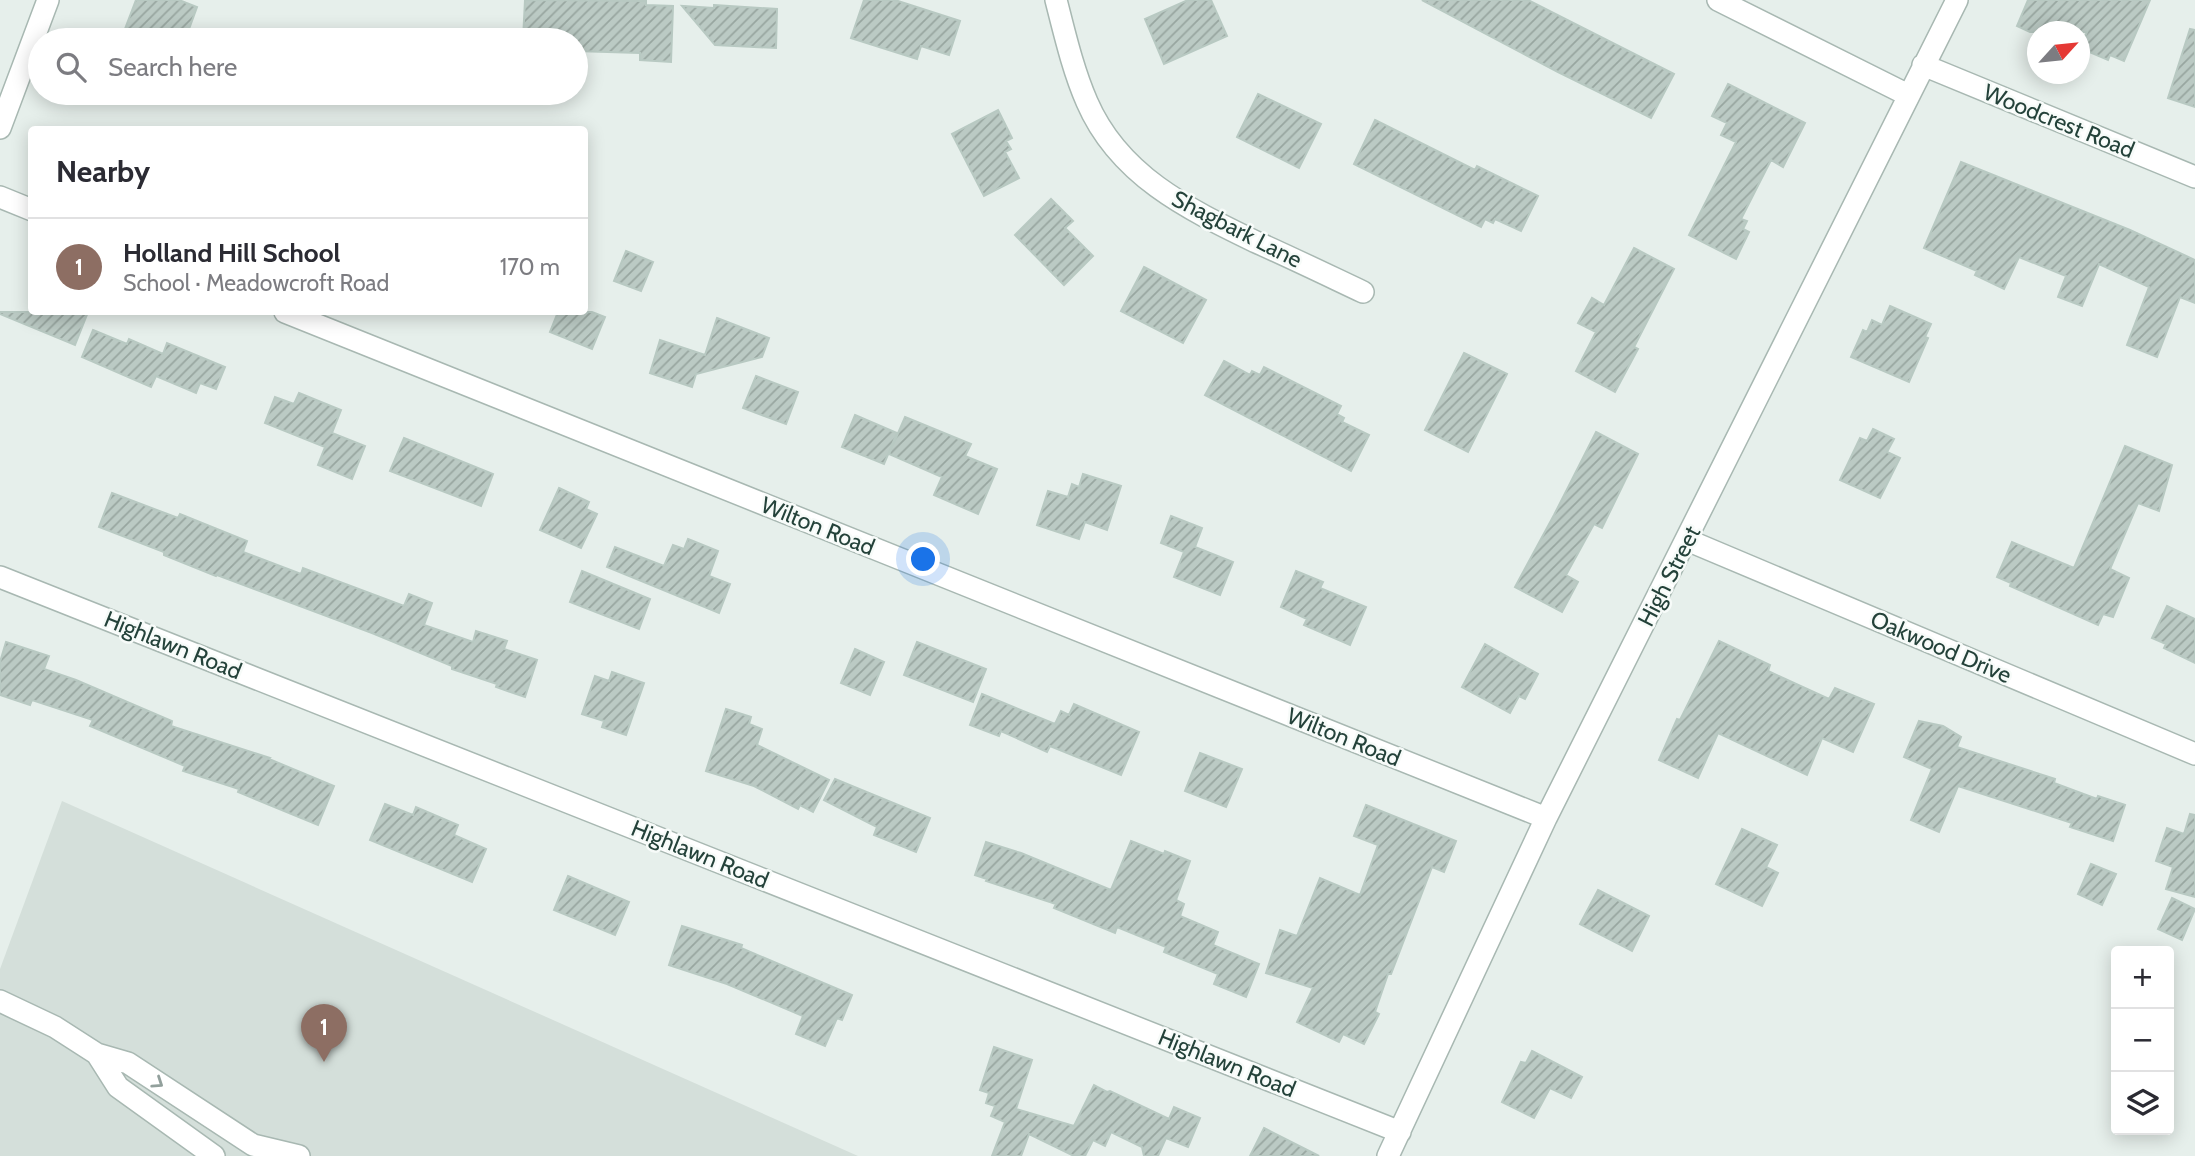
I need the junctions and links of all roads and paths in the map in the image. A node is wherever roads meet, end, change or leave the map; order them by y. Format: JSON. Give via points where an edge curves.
{"nodes":[{"id":1,"x":48,"y":0,"type":"edge"},
{"id":2,"x":1056,"y":0,"type":"edge"},
{"id":3,"x":1718,"y":0,"type":"edge"},
{"id":4,"x":1957,"y":0,"type":"edge"},
{"id":5,"x":38,"y":28,"type":"edge"},
{"id":6,"x":28,"y":53,"type":"edge"},
{"id":7,"x":1923,"y":65,"type":"junction"},
{"id":8,"x":1908,"y":95,"type":"junction"},
{"id":9,"x":0,"y":128,"type":"edge"},
{"id":10,"x":2195,"y":177,"type":"edge"},
{"id":11,"x":0,"y":197,"type":"edge"},
{"id":12,"x":28,"y":208,"type":"edge"},
{"id":13,"x":1363,"y":292,"type":"dead end"},
{"id":14,"x":292,"y":315,"type":"edge"},
{"id":15,"x":1687,"y":540,"type":"junction"},
{"id":16,"x":0,"y":577,"type":"edge"},
{"id":17,"x":2195,"y":754,"type":"edge"},
{"id":18,"x":1546,"y":818,"type":"junction"},
{"id":19,"x":0,"y":1000,"type":"edge"},
{"id":20,"x":97,"y":1054,"type":"junction"},
{"id":21,"x":1400,"y":1132,"type":"junction"},
{"id":22,"x":214,"y":1156,"type":"edge"},
{"id":23,"x":299,"y":1156,"type":"edge"},
{"id":24,"x":1388,"y":1156,"type":"edge"}],
"edges":[{"from":1,"to":5,"type":"street"},
{"from":2,"to":13,"type":"street","name":"Shagbark Lane","via":[[1088,104],[1125,159],[1153,185],[1203,216]]},
{"from":3,"to":8,"type":"street"},
{"from":4,"to":7,"type":"street","name":"High Street"},
{"from":6,"to":9,"type":"street"},
{"from":7,"to":8,"type":"street","name":"High Street"},
{"from":7,"to":10,"type":"street","name":"Woodcrest Road"},
{"from":8,"to":15,"type":"street","name":"High Street"},
{"from":11,"to":12,"type":"street"},
{"from":14,"to":18,"type":"street","name":"Wilton Road"},
{"from":15,"to":17,"type":"street","name":"Oakwood Drive"},
{"from":15,"to":18,"type":"street","name":"High Street"},
{"from":16,"to":21,"type":"street","name":"Highlawn Road"},
{"from":18,"to":21,"type":"street","name":"High Street"},
{"from":19,"to":20,"type":"street"},
{"from":20,"to":22,"type":"street","via":[[118,1087]]},
{"from":20,"to":23,"type":"street","one_way":true,"via":[[128,1063],[253,1145]]},
{"from":21,"to":24,"type":"street","name":"High Street"}]}
